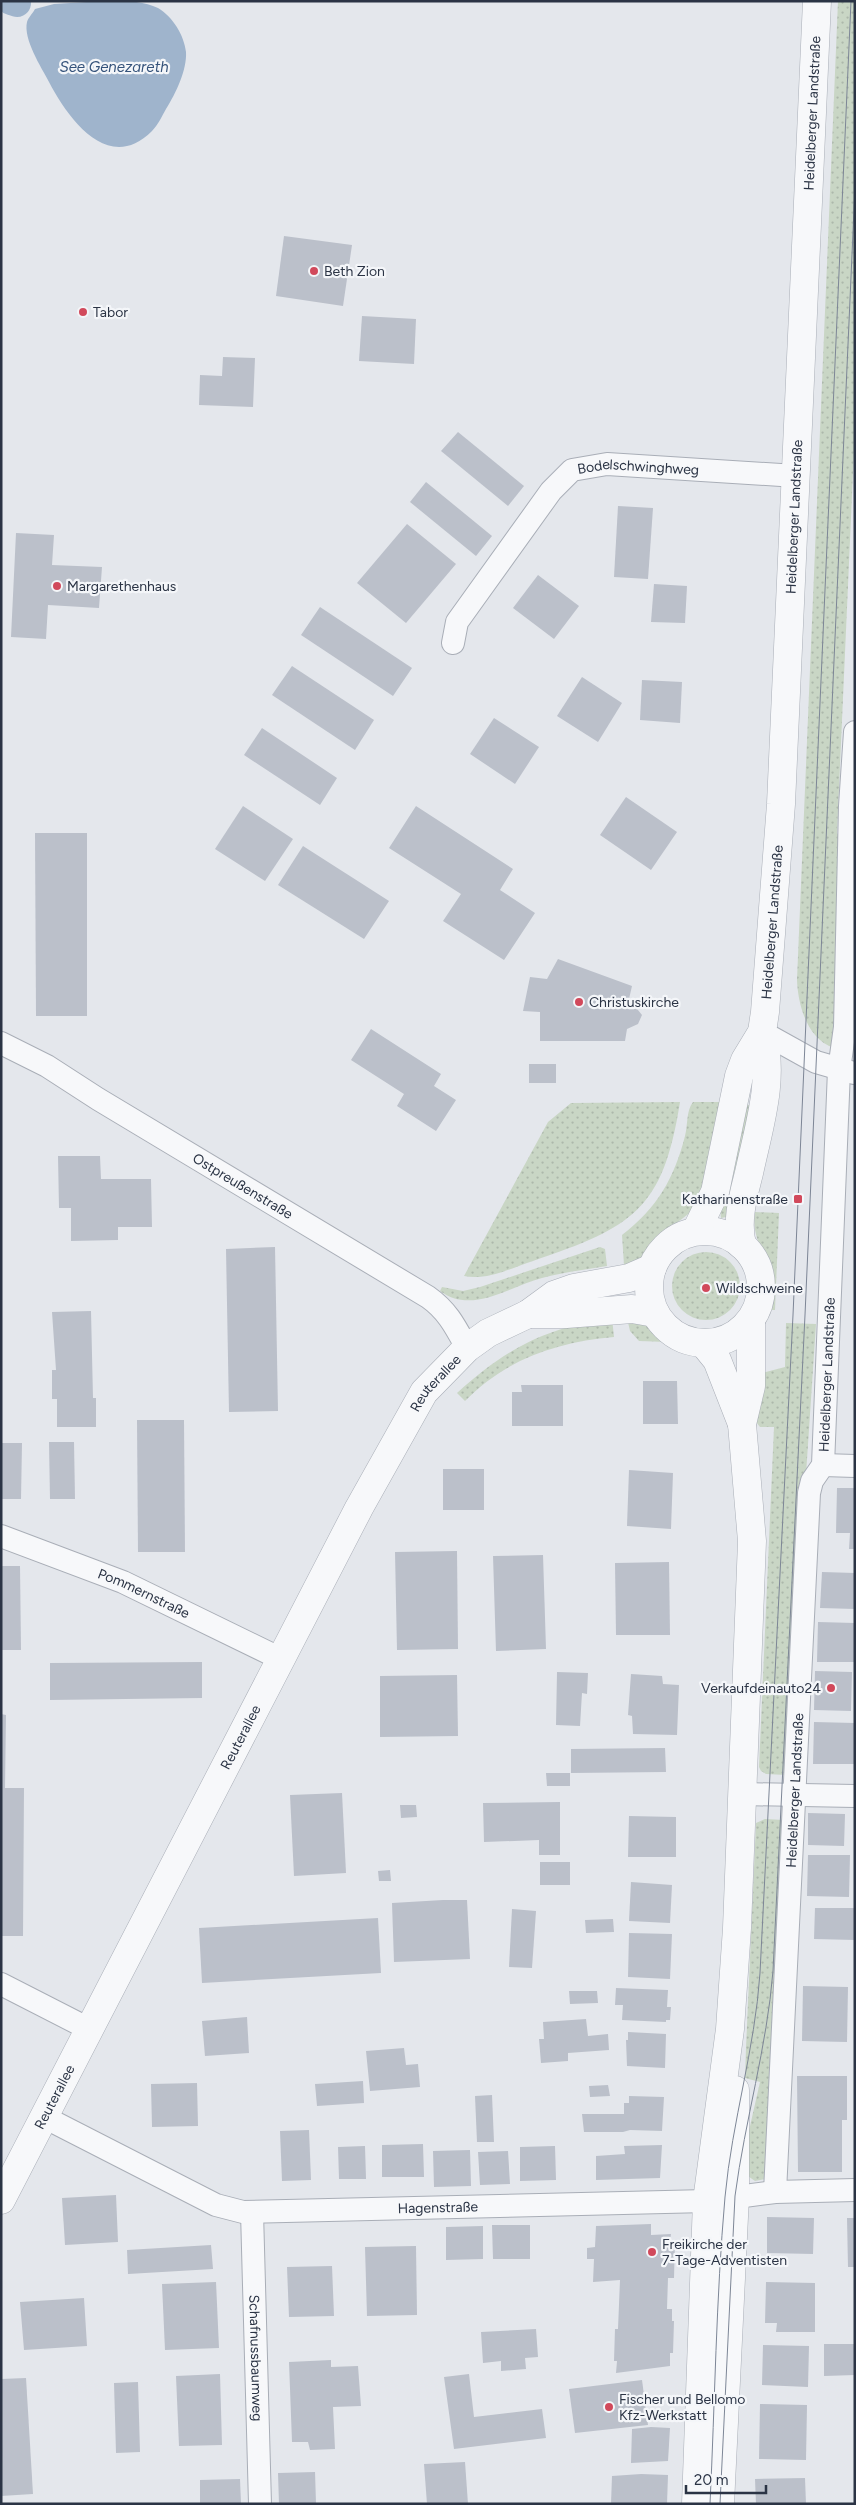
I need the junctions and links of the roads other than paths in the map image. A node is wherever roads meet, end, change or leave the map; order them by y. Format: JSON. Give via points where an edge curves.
{"nodes":[{"id":1,"x":817,"y":1,"type":"edge"},
{"id":2,"x":796,"y":476,"type":"junction"},
{"id":3,"x":453,"y":643,"type":"dead end"},
{"id":4,"x":855,"y":732,"type":"edge"},
{"id":5,"x":762,"y":1032,"type":"junction"},
{"id":6,"x":1,"y":1043,"type":"edge"},
{"id":7,"x":847,"y":1072,"type":"edge"},
{"id":8,"x":696,"y":1231,"type":"junction"},
{"id":9,"x":742,"y":1245,"type":"junction"},
{"id":10,"x":652,"y":1268,"type":"junction"},
{"id":11,"x":655,"y":1313,"type":"junction"},
{"id":12,"x":528,"y":1314,"type":"junction"},
{"id":13,"x":751,"y":1320,"type":"junction"},
{"id":14,"x":704,"y":1344,"type":"junction"},
{"id":15,"x":467,"y":1348,"type":"junction"},
{"id":16,"x":742,"y":1424,"type":"junction"},
{"id":17,"x":823,"y":1466,"type":"junction"},
{"id":18,"x":855,"y":1466,"type":"edge"},
{"id":19,"x":1,"y":1536,"type":"edge"},
{"id":20,"x":281,"y":1659,"type":"junction"},
{"id":21,"x":742,"y":1794,"type":"junction"},
{"id":22,"x":794,"y":1795,"type":"junction"},
{"id":23,"x":855,"y":1796,"type":"edge"},
{"id":24,"x":1,"y":1984,"type":"edge"},
{"id":25,"x":89,"y":2029,"type":"junction"},
{"id":26,"x":730,"y":2029,"type":"junction"},
{"id":27,"x":44,"y":2117,"type":"junction"},
{"id":28,"x":855,"y":2190,"type":"edge"},
{"id":29,"x":775,"y":2192,"type":"junction"},
{"id":30,"x":735,"y":2196,"type":"junction"},
{"id":31,"x":1,"y":2200,"type":"edge"},
{"id":32,"x":707,"y":2201,"type":"junction"},
{"id":33,"x":252,"y":2212,"type":"junction"},
{"id":34,"x":260,"y":2504,"type":"edge"},
{"id":35,"x":696,"y":2504,"type":"edge"},
{"id":36,"x":720,"y":2504,"type":"edge"}],
"edges":[{"from":1,"to":2,"type":"street","name":"Heidelberger Landstraße"},
{"from":2,"to":3,"type":"street","name":"Bodelschwinghweg","via":[[607,464],[572,470],[551,491],[457,622]]},
{"from":2,"to":5,"type":"street","name":"Heidelberger Landstraße","via":[[781,804]]},
{"from":4,"to":7,"type":"street","name":"Heidelberger Landstraße","via":[[850,806],[845,1027]]},
{"from":5,"to":7,"type":"street","via":[[816,1062]]},
{"from":5,"to":8,"type":"street","name":"Heidelberger Landstraße","via":[[739,1076],[715,1192]]},
{"from":5,"to":9,"type":"street","name":"Heidelberger Landstraße","via":[[768,1058],[767,1084],[741,1203]]},
{"from":6,"to":15,"type":"street","name":"Ostpreußenstraße","via":[[47,1066],[428,1297],[449,1316]]},
{"from":7,"to":17,"type":"street","name":"Heidelberger Landstraße"},
{"from":8,"to":9,"type":"street","via":[[721,1233]]},
{"from":8,"to":10,"type":"street","via":[[669,1243]]},
{"from":9,"to":13,"type":"street","via":[[760,1272],[758,1305]]},
{"from":10,"to":11,"type":"street","via":[[649,1290]]},
{"from":10,"to":12,"type":"street","name":"Reuterallee","via":[[629,1278],[554,1295]]},
{"from":11,"to":12,"type":"street","name":"Reuterallee","via":[[632,1309]]},
{"from":11,"to":14,"type":"street","via":[[676,1335]]},
{"from":12,"to":15,"type":"street","name":"Reuterallee","via":[[488,1333]]},
{"from":13,"to":14,"type":"street","via":[[731,1336]]},
{"from":13,"to":16,"type":"street","via":[[751,1386]]},
{"from":14,"to":16,"type":"street","via":[[717,1360]]},
{"from":15,"to":20,"type":"street","name":"Reuterallee","via":[[434,1380],[415,1405]]},
{"from":16,"to":21,"type":"street","via":[[752,1541]]},
{"from":17,"to":18,"type":"street"},
{"from":17,"to":22,"type":"street","name":"Heidelberger Landstraße","via":[[812,1481],[809,1493]]},
{"from":19,"to":20,"type":"street","name":"Pommernstraße","via":[[123,1582]]},
{"from":20,"to":25,"type":"street","name":"Reuterallee"},
{"from":21,"to":22,"type":"street"},
{"from":21,"to":26,"type":"street"},
{"from":22,"to":23,"type":"street"},
{"from":22,"to":29,"type":"street","name":"Heidelberger Landstraße"},
{"from":24,"to":25,"type":"street"},
{"from":25,"to":27,"type":"street","name":"Reuterallee"},
{"from":26,"to":30,"type":"street","via":[[737,2120]]},
{"from":26,"to":32,"type":"street"},
{"from":27,"to":31,"type":"street","name":"Reuterallee"},
{"from":27,"to":33,"type":"street","name":"Hagenstraße","via":[[216,2205],[233,2211]]},
{"from":28,"to":29,"type":"street","name":"Hagenstraße"},
{"from":29,"to":30,"type":"street","name":"Hagenstraße"},
{"from":30,"to":32,"type":"street","name":"Hagenstraße"},
{"from":30,"to":36,"type":"street"},
{"from":32,"to":33,"type":"street","name":"Hagenstraße"},
{"from":32,"to":35,"type":"street"},
{"from":33,"to":34,"type":"street","name":"Schafnussbaumweg"}]}
